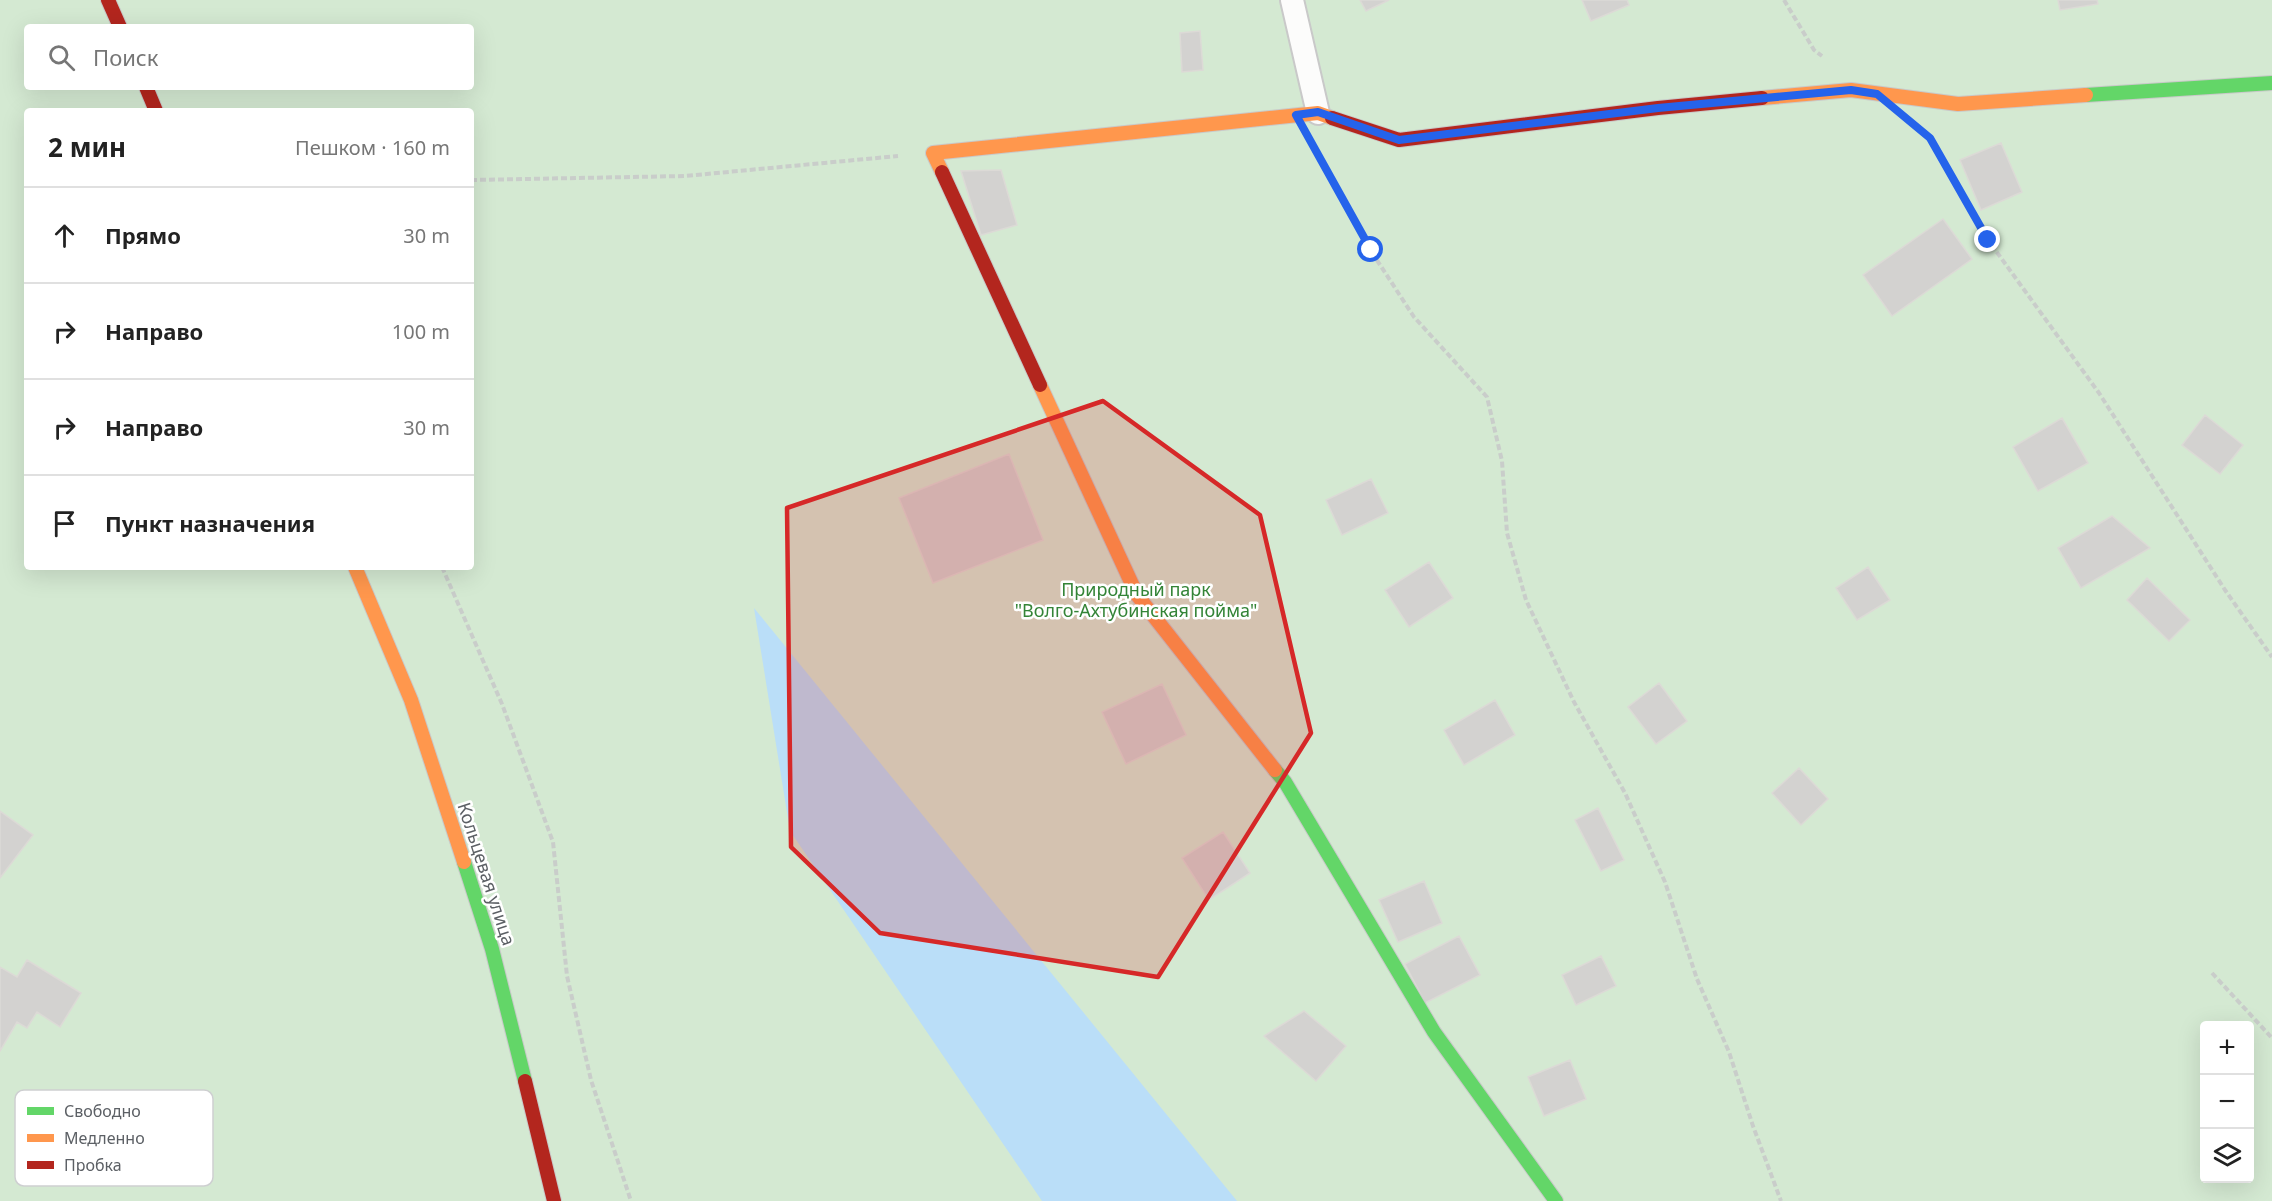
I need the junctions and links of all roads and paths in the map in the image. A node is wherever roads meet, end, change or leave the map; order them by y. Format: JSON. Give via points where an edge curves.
{"nodes":[{"id":1,"x":108,"y":0,"type":"edge"},
{"id":2,"x":1292,"y":0,"type":"edge"},
{"id":3,"x":1784,"y":0,"type":"edge"},
{"id":4,"x":119,"y":24,"type":"edge"},
{"id":5,"x":1823,"y":56,"type":"dead end"},
{"id":6,"x":2272,"y":83,"type":"edge"},
{"id":7,"x":147,"y":90,"type":"edge"},
{"id":8,"x":155,"y":108,"type":"edge"},
{"id":9,"x":1318,"y":112,"type":"junction"},
{"id":10,"x":1296,"y":115,"type":"junction"},
{"id":11,"x":1921,"y":130,"type":"dead end"},
{"id":12,"x":933,"y":153,"type":"junction"},
{"id":13,"x":474,"y":180,"type":"edge"},
{"id":14,"x":356,"y":570,"type":"edge"},
{"id":15,"x":443,"y":570,"type":"edge"},
{"id":16,"x":2272,"y":657,"type":"edge"},
{"id":17,"x":2212,"y":973,"type":"dead end"},
{"id":18,"x":2272,"y":1038,"type":"edge"},
{"id":19,"x":554,"y":1201,"type":"edge"},
{"id":20,"x":631,"y":1201,"type":"edge"},
{"id":21,"x":1556,"y":1201,"type":"edge"},
{"id":22,"x":1781,"y":1201,"type":"edge"}],
"edges":[{"from":1,"to":4,"type":"street"},
{"from":2,"to":9,"type":"lane"},
{"from":3,"to":5,"type":"path","via":[[1814,50]]},
{"from":6,"to":9,"type":"street","via":[[1958,104],[1851,90],[1658,108],[1399,140]]},
{"from":7,"to":8,"type":"street"},
{"from":9,"to":10,"type":"street"},
{"from":10,"to":12,"type":"street"},
{"from":10,"to":22,"type":"path","via":[[1371,250],[1414,317],[1487,397],[1502,461],[1507,533],[1526,600],[1574,702],[1625,793],[1665,882],[1697,979],[1729,1052]]},
{"from":11,"to":16,"type":"path","via":[[1930,138],[1988,240],[2098,393]]},
{"from":12,"to":13,"type":"path","via":[[685,176]]},
{"from":12,"to":21,"type":"street","via":[[1137,595],[1285,782],[1434,1032]]},
{"from":14,"to":19,"type":"street","name":"Кольцевая улица","via":[[411,700],[492,949]]},
{"from":15,"to":20,"type":"path","via":[[502,704],[553,842],[567,976],[591,1080]]},
{"from":17,"to":18,"type":"path"}]}
